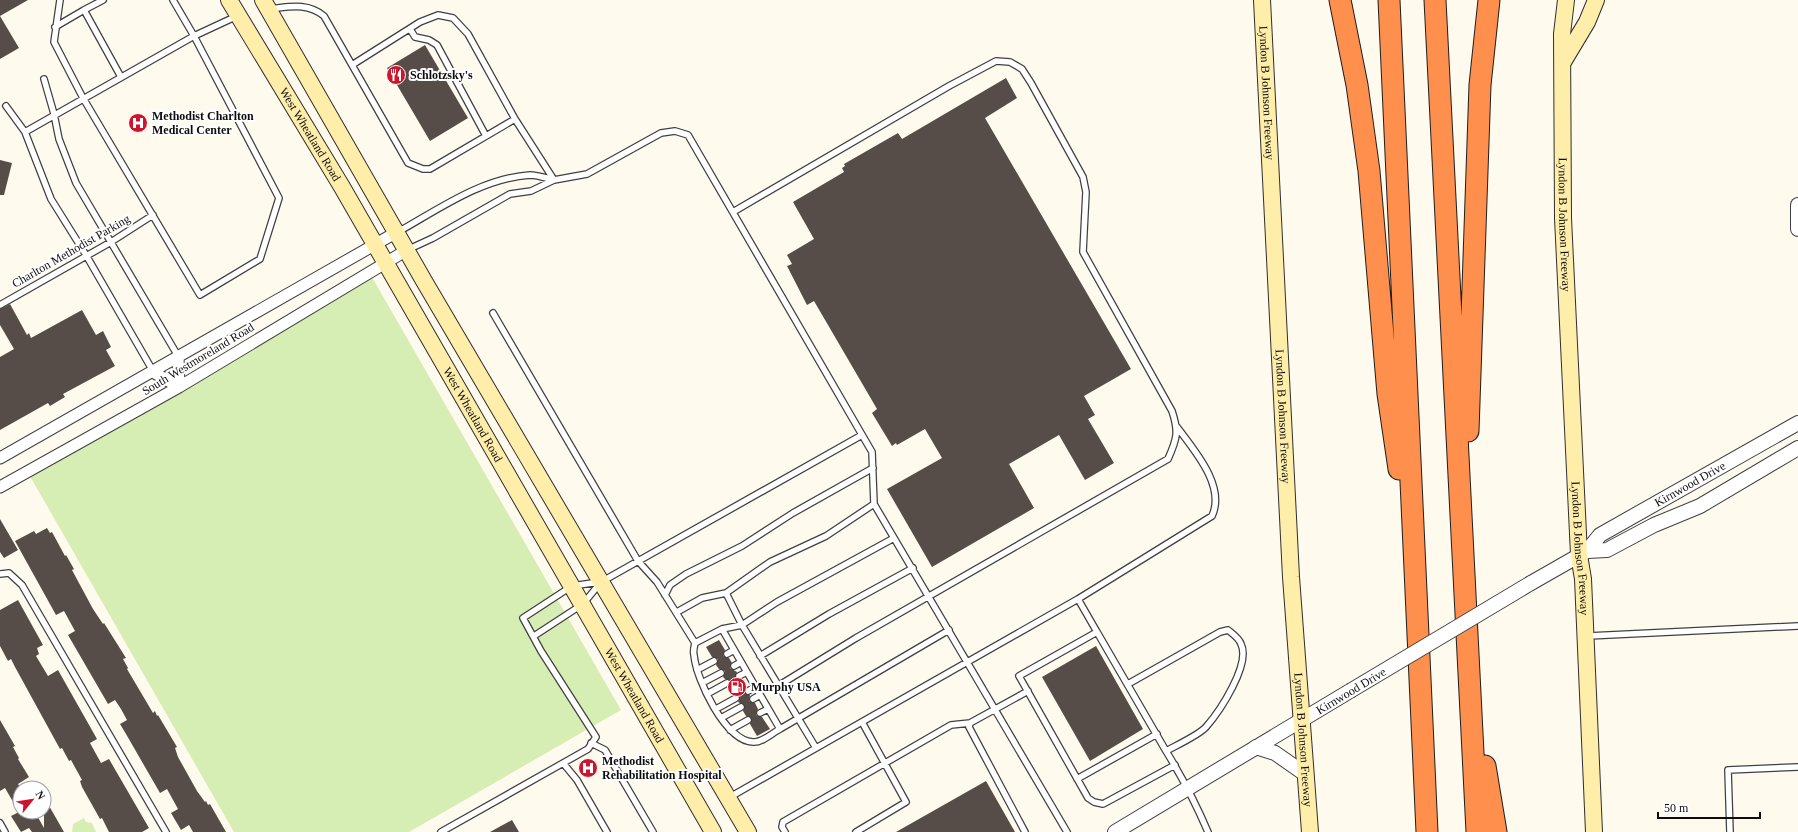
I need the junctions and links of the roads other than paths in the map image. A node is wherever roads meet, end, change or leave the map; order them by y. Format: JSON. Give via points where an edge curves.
{"nodes":[{"id":1,"x":60,"y":0,"type":"edge"},
{"id":2,"x":103,"y":0,"type":"edge"},
{"id":3,"x":173,"y":0,"type":"edge"},
{"id":4,"x":229,"y":0,"type":"edge"},
{"id":5,"x":1262,"y":0,"type":"edge"},
{"id":6,"x":1340,"y":0,"type":"edge"},
{"id":7,"x":1389,"y":0,"type":"edge"},
{"id":8,"x":1435,"y":0,"type":"edge"},
{"id":9,"x":1489,"y":0,"type":"edge"},
{"id":10,"x":1566,"y":0,"type":"edge"},
{"id":11,"x":1596,"y":0,"type":"edge"},
{"id":12,"x":266,"y":4,"type":"edge"},
{"id":13,"x":84,"y":10,"type":"junction"},
{"id":14,"x":238,"y":16,"type":"junction"},
{"id":15,"x":55,"y":28,"type":"junction"},
{"id":16,"x":410,"y":29,"type":"junction"},
{"id":17,"x":194,"y":36,"type":"junction"},
{"id":18,"x":1563,"y":64,"type":"junction"},
{"id":19,"x":352,"y":65,"type":"junction"},
{"id":20,"x":121,"y":77,"type":"junction"},
{"id":21,"x":44,"y":79,"type":"dead end"},
{"id":22,"x":84,"y":98,"type":"junction"},
{"id":23,"x":6,"y":106,"type":"dead end"},
{"id":24,"x":54,"y":114,"type":"junction"},
{"id":25,"x":515,"y":119,"type":"junction"},
{"id":26,"x":25,"y":132,"type":"junction"},
{"id":27,"x":486,"y":136,"type":"junction"},
{"id":28,"x":554,"y":180,"type":"junction"},
{"id":29,"x":1798,"y":205,"type":"edge"},
{"id":30,"x":733,"y":212,"type":"junction"},
{"id":31,"x":153,"y":215,"type":"junction"},
{"id":32,"x":1798,"y":229,"type":"edge"},
{"id":33,"x":397,"y":232,"type":"junction"},
{"id":34,"x":111,"y":242,"type":"junction"},
{"id":35,"x":375,"y":245,"type":"junction"},
{"id":36,"x":407,"y":250,"type":"junction"},
{"id":37,"x":86,"y":255,"type":"junction"},
{"id":38,"x":385,"y":263,"type":"junction"},
{"id":39,"x":0,"y":305,"type":"edge"},
{"id":40,"x":493,"y":313,"type":"dead end"},
{"id":41,"x":178,"y":356,"type":"junction"},
{"id":42,"x":153,"y":372,"type":"junction"},
{"id":43,"x":179,"y":387,"type":"junction"},
{"id":44,"x":1798,"y":423,"type":"edge"},
{"id":45,"x":1177,"y":427,"type":"junction"},
{"id":46,"x":862,"y":436,"type":"junction"},
{"id":47,"x":1798,"y":448,"type":"edge"},
{"id":48,"x":0,"y":458,"type":"edge"},
{"id":49,"x":873,"y":468,"type":"junction"},
{"id":50,"x":0,"y":487,"type":"edge"},
{"id":51,"x":874,"y":504,"type":"junction"},
{"id":52,"x":894,"y":538,"type":"junction"},
{"id":53,"x":1462,"y":550,"type":"junction"},
{"id":54,"x":1583,"y":553,"type":"junction"},
{"id":55,"x":638,"y":561,"type":"junction"},
{"id":56,"x":913,"y":568,"type":"junction"},
{"id":57,"x":0,"y":574,"type":"edge"},
{"id":58,"x":1414,"y":579,"type":"junction"},
{"id":59,"x":601,"y":582,"type":"junction"},
{"id":60,"x":572,"y":586,"type":"junction"},
{"id":61,"x":726,"y":593,"type":"junction"},
{"id":62,"x":665,"y":595,"type":"junction"},
{"id":63,"x":929,"y":596,"type":"junction"},
{"id":64,"x":1078,"y":599,"type":"junction"},
{"id":65,"x":583,"y":604,"type":"junction"},
{"id":66,"x":677,"y":612,"type":"junction"},
{"id":67,"x":742,"y":625,"type":"junction"},
{"id":68,"x":1798,"y":626,"type":"edge"},
{"id":69,"x":722,"y":629,"type":"junction"},
{"id":70,"x":949,"y":630,"type":"junction"},
{"id":71,"x":1097,"y":632,"type":"junction"},
{"id":72,"x":534,"y":636,"type":"junction"},
{"id":73,"x":1586,"y":636,"type":"junction"},
{"id":74,"x":695,"y":643,"type":"junction"},
{"id":75,"x":734,"y":650,"type":"junction"},
{"id":76,"x":727,"y":654,"type":"dead end"},
{"id":77,"x":760,"y":656,"type":"junction"},
{"id":78,"x":714,"y":661,"type":"dead end"},
{"id":79,"x":967,"y":661,"type":"junction"},
{"id":80,"x":741,"y":662,"type":"junction"},
{"id":81,"x":1469,"y":663,"type":"junction"},
{"id":82,"x":734,"y":666,"type":"dead end"},
{"id":83,"x":697,"y":670,"type":"junction"},
{"id":84,"x":747,"y":672,"type":"junction"},
{"id":85,"x":721,"y":673,"type":"dead end"},
{"id":86,"x":740,"y":676,"type":"dead end"},
{"id":87,"x":702,"y":683,"type":"junction"},
{"id":88,"x":727,"y":683,"type":"dead end"},
{"id":89,"x":1128,"y":684,"type":"junction"},
{"id":90,"x":778,"y":686,"type":"junction"},
{"id":91,"x":755,"y":687,"type":"junction"},
{"id":92,"x":748,"y":691,"type":"dead end"},
{"id":93,"x":1028,"y":692,"type":"junction"},
{"id":94,"x":707,"y":694,"type":"junction"},
{"id":95,"x":760,"y":695,"type":"junction"},
{"id":96,"x":736,"y":698,"type":"dead end"},
{"id":97,"x":753,"y":699,"type":"dead end"},
{"id":98,"x":741,"y":707,"type":"dead end"},
{"id":99,"x":768,"y":708,"type":"junction"},
{"id":100,"x":995,"y":708,"type":"junction"},
{"id":101,"x":716,"y":709,"type":"junction"},
{"id":102,"x":760,"y":713,"type":"dead end"},
{"id":103,"x":721,"y":718,"type":"junction"},
{"id":104,"x":798,"y":718,"type":"junction"},
{"id":105,"x":748,"y":720,"type":"dead end"},
{"id":106,"x":1300,"y":721,"type":"junction"},
{"id":107,"x":862,"y":722,"type":"junction"},
{"id":108,"x":970,"y":723,"type":"junction"},
{"id":109,"x":780,"y":729,"type":"junction"},
{"id":110,"x":730,"y":730,"type":"junction"},
{"id":111,"x":1157,"y":734,"type":"junction"},
{"id":112,"x":591,"y":743,"type":"junction"},
{"id":113,"x":816,"y":748,"type":"junction"},
{"id":114,"x":1256,"y":748,"type":"junction"},
{"id":115,"x":1166,"y":751,"type":"junction"},
{"id":116,"x":563,"y":763,"type":"junction"},
{"id":117,"x":885,"y":764,"type":"junction"},
{"id":118,"x":1175,"y":765,"type":"junction"},
{"id":119,"x":1798,"y":766,"type":"edge"},
{"id":120,"x":1305,"y":774,"type":"junction"},
{"id":121,"x":1077,"y":779,"type":"junction"},
{"id":122,"x":1188,"y":788,"type":"junction"},
{"id":123,"x":728,"y":798,"type":"junction"},
{"id":124,"x":0,"y":824,"type":"edge"},
{"id":125,"x":5,"y":832,"type":"edge"},
{"id":126,"x":166,"y":832,"type":"edge"},
{"id":127,"x":441,"y":832,"type":"edge"},
{"id":128,"x":607,"y":832,"type":"edge"},
{"id":129,"x":653,"y":832,"type":"edge"},
{"id":130,"x":713,"y":832,"type":"edge"},
{"id":131,"x":748,"y":832,"type":"edge"},
{"id":132,"x":785,"y":832,"type":"edge"},
{"id":133,"x":856,"y":832,"type":"edge"},
{"id":134,"x":1025,"y":832,"type":"edge"},
{"id":135,"x":1067,"y":832,"type":"edge"},
{"id":136,"x":1115,"y":832,"type":"edge"},
{"id":137,"x":1208,"y":832,"type":"edge"},
{"id":138,"x":1310,"y":832,"type":"edge"},
{"id":139,"x":1427,"y":832,"type":"edge"},
{"id":140,"x":1477,"y":832,"type":"edge"},
{"id":141,"x":1496,"y":832,"type":"edge"},
{"id":142,"x":1594,"y":832,"type":"edge"},
{"id":143,"x":1730,"y":832,"type":"edge"}],
"edges":[{"from":1,"to":15,"type":"lane"},
{"from":2,"to":13,"type":"lane"},
{"from":3,"to":17,"type":"lane"},
{"from":4,"to":14,"type":"main road","name":"West Wheatland Road"},
{"from":5,"to":106,"type":"main road","name":"Lyndon B Johnson Freeway"},
{"from":6,"to":58,"type":"highway","via":[[1357,85],[1369,171],[1388,394]]},
{"from":7,"to":58,"type":"highway","via":[[1406,338]]},
{"from":8,"to":53,"type":"highway"},
{"from":9,"to":53,"type":"highway","via":[[1480,85],[1471,371]]},
{"from":10,"to":18,"type":"main road","name":"Lyndon B Johnson Freeway","via":[[1562,34]]},
{"from":11,"to":18,"type":"main road","via":[[1587,22]]},
{"from":12,"to":19,"type":"lane","via":[[300,6],[316,10],[324,16]]},
{"from":12,"to":33,"type":"main road"},
{"from":13,"to":15,"type":"lane"},
{"from":13,"to":20,"type":"lane"},
{"from":14,"to":17,"type":"lane"},
{"from":14,"to":35,"type":"main road","name":"West Wheatland Road"},
{"from":15,"to":22,"type":"lane","via":[[54,42]]},
{"from":16,"to":19,"type":"lane"},
{"from":16,"to":25,"type":"lane","via":[[438,15],[453,18],[468,34]]},
{"from":16,"to":27,"type":"lane","via":[[415,37],[437,45]]},
{"from":17,"to":20,"type":"lane"},
{"from":17,"to":31,"type":"lane","via":[[279,198],[260,260],[200,295]]},
{"from":18,"to":54,"type":"main road","name":"Lyndon B Johnson Freeway","via":[[1563,218]]},
{"from":19,"to":27,"type":"lane","via":[[408,163],[430,169]]},
{"from":20,"to":22,"type":"lane"},
{"from":21,"to":24,"type":"lane"},
{"from":22,"to":24,"type":"lane"},
{"from":22,"to":31,"type":"lane"},
{"from":23,"to":26,"type":"lane"},
{"from":24,"to":26,"type":"lane"},
{"from":24,"to":34,"type":"lane","via":[[59,139],[76,183]]},
{"from":25,"to":27,"type":"lane"},
{"from":25,"to":28,"type":"lane"},
{"from":26,"to":37,"type":"lane","via":[[51,199]]},
{"from":28,"to":30,"type":"lane","via":[[587,174],[660,133],[675,130],[688,135]]},
{"from":28,"to":33,"type":"lane","via":[[532,175],[483,186]]},
{"from":28,"to":36,"type":"lane","via":[[531,191],[510,194]]},
{"from":29,"to":32,"type":"street"},
{"from":30,"to":45,"type":"lane","via":[[949,86],[996,61],[1010,62],[1022,69],[1031,83],[1083,177],[1086,192],[1083,252],[1172,411]]},
{"from":30,"to":46,"type":"lane"},
{"from":31,"to":34,"type":"lane","name":"Charlton Methodist Parking"},
{"from":33,"to":35,"type":"street","name":"South Westmoreland Road"},
{"from":33,"to":36,"type":"main road"},
{"from":34,"to":37,"type":"lane","name":"Charlton Methodist Parking"},
{"from":34,"to":41,"type":"lane"},
{"from":35,"to":38,"type":"main road","name":"West Wheatland Road"},
{"from":35,"to":41,"type":"street","name":"South Westmoreland Road"},
{"from":36,"to":38,"type":"street","name":"South Westmoreland Road"},
{"from":36,"to":59,"type":"main road"},
{"from":37,"to":39,"type":"lane","name":"Charlton Methodist Parking"},
{"from":37,"to":42,"type":"lane"},
{"from":38,"to":43,"type":"street","name":"South Westmoreland Road"},
{"from":38,"to":60,"type":"main road","name":"West Wheatland Road"},
{"from":40,"to":55,"type":"lane"},
{"from":41,"to":42,"type":"street","name":"South Westmoreland Road"},
{"from":41,"to":43,"type":"street"},
{"from":42,"to":43,"type":"street"},
{"from":42,"to":48,"type":"street","name":"South Westmoreland Road"},
{"from":43,"to":50,"type":"street","name":"South Westmoreland Road"},
{"from":44,"to":54,"type":"street","name":"Kirnwood Drive","via":[[1600,535]]},
{"from":45,"to":63,"type":"lane","via":[[1175,443],[1168,459]]},
{"from":45,"to":64,"type":"lane","via":[[1205,464],[1216,498],[1217,506],[1212,516]]},
{"from":46,"to":49,"type":"lane","via":[[872,452]]},
{"from":46,"to":55,"type":"lane"},
{"from":47,"to":54,"type":"street","name":"Kirnwood Drive","via":[[1700,506],[1654,525],[1607,550]]},
{"from":49,"to":51,"type":"lane"},
{"from":49,"to":62,"type":"lane","via":[[793,513],[742,546],[686,574],[670,585]]},
{"from":51,"to":52,"type":"lane"},
{"from":51,"to":61,"type":"lane","via":[[826,536],[770,562]]},
{"from":52,"to":56,"type":"lane"},
{"from":52,"to":67,"type":"lane","via":[[777,602]]},
{"from":53,"to":81,"type":"highway"},
{"from":54,"to":73,"type":"main road","name":"Lyndon B Johnson Freeway"},
{"from":54,"to":106,"type":"street","name":"Kirnwood Drive","bridge":true},
{"from":55,"to":59,"type":"lane"},
{"from":55,"to":62,"type":"lane"},
{"from":56,"to":63,"type":"lane"},
{"from":56,"to":77,"type":"lane","via":[[829,614]]},
{"from":57,"to":126,"type":"lane","via":[[9,573],[22,585]]},
{"from":58,"to":139,"type":"highway"},
{"from":59,"to":60,"type":"lane"},
{"from":59,"to":65,"type":"lane"},
{"from":59,"to":123,"type":"main road"},
{"from":60,"to":65,"type":"main road","name":"West Wheatland Road"},
{"from":60,"to":72,"type":"lane","via":[[523,618]]},
{"from":61,"to":66,"type":"lane","via":[[702,598]]},
{"from":61,"to":67,"type":"lane"},
{"from":62,"to":66,"type":"lane"},
{"from":63,"to":70,"type":"lane"},
{"from":63,"to":90,"type":"lane"},
{"from":64,"to":71,"type":"lane"},
{"from":64,"to":79,"type":"lane"},
{"from":65,"to":72,"type":"lane"},
{"from":65,"to":130,"type":"main road","name":"West Wheatland Road"},
{"from":66,"to":74,"type":"lane"},
{"from":67,"to":69,"type":"lane"},
{"from":67,"to":77,"type":"lane"},
{"from":68,"to":73,"type":"lane"},
{"from":69,"to":74,"type":"lane"},
{"from":69,"to":75,"type":"lane"},
{"from":70,"to":79,"type":"lane"},
{"from":70,"to":104,"type":"lane"},
{"from":71,"to":89,"type":"lane"},
{"from":71,"to":93,"type":"lane","via":[[1019,676]]},
{"from":72,"to":112,"type":"lane","via":[[596,737]]},
{"from":73,"to":142,"type":"main road","name":"Lyndon B Johnson Freeway"},
{"from":74,"to":83,"type":"lane","via":[[693,654]]},
{"from":75,"to":76,"type":"lane"},
{"from":75,"to":80,"type":"lane"},
{"from":77,"to":90,"type":"lane"},
{"from":78,"to":83,"type":"lane"},
{"from":79,"to":100,"type":"lane"},
{"from":79,"to":107,"type":"lane"},
{"from":80,"to":82,"type":"lane"},
{"from":80,"to":84,"type":"lane"},
{"from":81,"to":140,"type":"highway"},
{"from":81,"to":141,"type":"highway"},
{"from":83,"to":87,"type":"lane"},
{"from":84,"to":86,"type":"lane"},
{"from":84,"to":91,"type":"lane"},
{"from":85,"to":87,"type":"lane"},
{"from":87,"to":94,"type":"lane"},
{"from":88,"to":94,"type":"lane"},
{"from":89,"to":111,"type":"lane"},
{"from":89,"to":115,"type":"lane","via":[[1220,632],[1228,630],[1241,643],[1244,652],[1235,684],[1206,728]]},
{"from":90,"to":104,"type":"lane"},
{"from":91,"to":92,"type":"lane"},
{"from":91,"to":95,"type":"lane"},
{"from":93,"to":100,"type":"lane"},
{"from":93,"to":121,"type":"lane"},
{"from":94,"to":101,"type":"lane"},
{"from":95,"to":97,"type":"lane"},
{"from":95,"to":99,"type":"lane"},
{"from":96,"to":101,"type":"lane"},
{"from":98,"to":103,"type":"lane"},
{"from":99,"to":102,"type":"lane"},
{"from":99,"to":109,"type":"lane"},
{"from":100,"to":108,"type":"lane"},
{"from":100,"to":135,"type":"lane"},
{"from":101,"to":103,"type":"lane"},
{"from":103,"to":110,"type":"lane"},
{"from":104,"to":109,"type":"lane"},
{"from":104,"to":113,"type":"lane"},
{"from":105,"to":110,"type":"lane"},
{"from":106,"to":114,"type":"street","name":"Kirnwood Drive"},
{"from":106,"to":120,"type":"main road","name":"Lyndon B Johnson Freeway"},
{"from":107,"to":113,"type":"lane"},
{"from":107,"to":117,"type":"lane"},
{"from":108,"to":117,"type":"lane","via":[[951,725]]},
{"from":108,"to":134,"type":"lane","via":[[969,727]]},
{"from":109,"to":110,"type":"lane","via":[[759,741],[752,742],[742,739]]},
{"from":111,"to":115,"type":"lane"},
{"from":111,"to":121,"type":"lane"},
{"from":112,"to":116,"type":"lane","via":[[588,749]]},
{"from":112,"to":129,"type":"lane","via":[[605,750]]},
{"from":113,"to":123,"type":"lane"},
{"from":114,"to":120,"type":"street","via":[[1276,753]]},
{"from":114,"to":122,"type":"street","name":"Kirnwood Drive"},
{"from":115,"to":118,"type":"lane"},
{"from":116,"to":127,"type":"lane"},
{"from":116,"to":128,"type":"lane","via":[[577,780]]},
{"from":117,"to":132,"type":"lane","via":[[783,822]]},
{"from":117,"to":133,"type":"lane","via":[[906,802]]},
{"from":118,"to":121,"type":"lane","via":[[1103,804],[1088,798]]},
{"from":118,"to":122,"type":"lane"},
{"from":119,"to":143,"type":"lane","via":[[1728,770]]},
{"from":120,"to":138,"type":"main road","name":"Lyndon B Johnson Freeway"},
{"from":122,"to":136,"type":"street","name":"Kirnwood Drive"},
{"from":122,"to":137,"type":"lane"},
{"from":123,"to":131,"type":"main road"},
{"from":124,"to":125,"type":"lane"}]}
